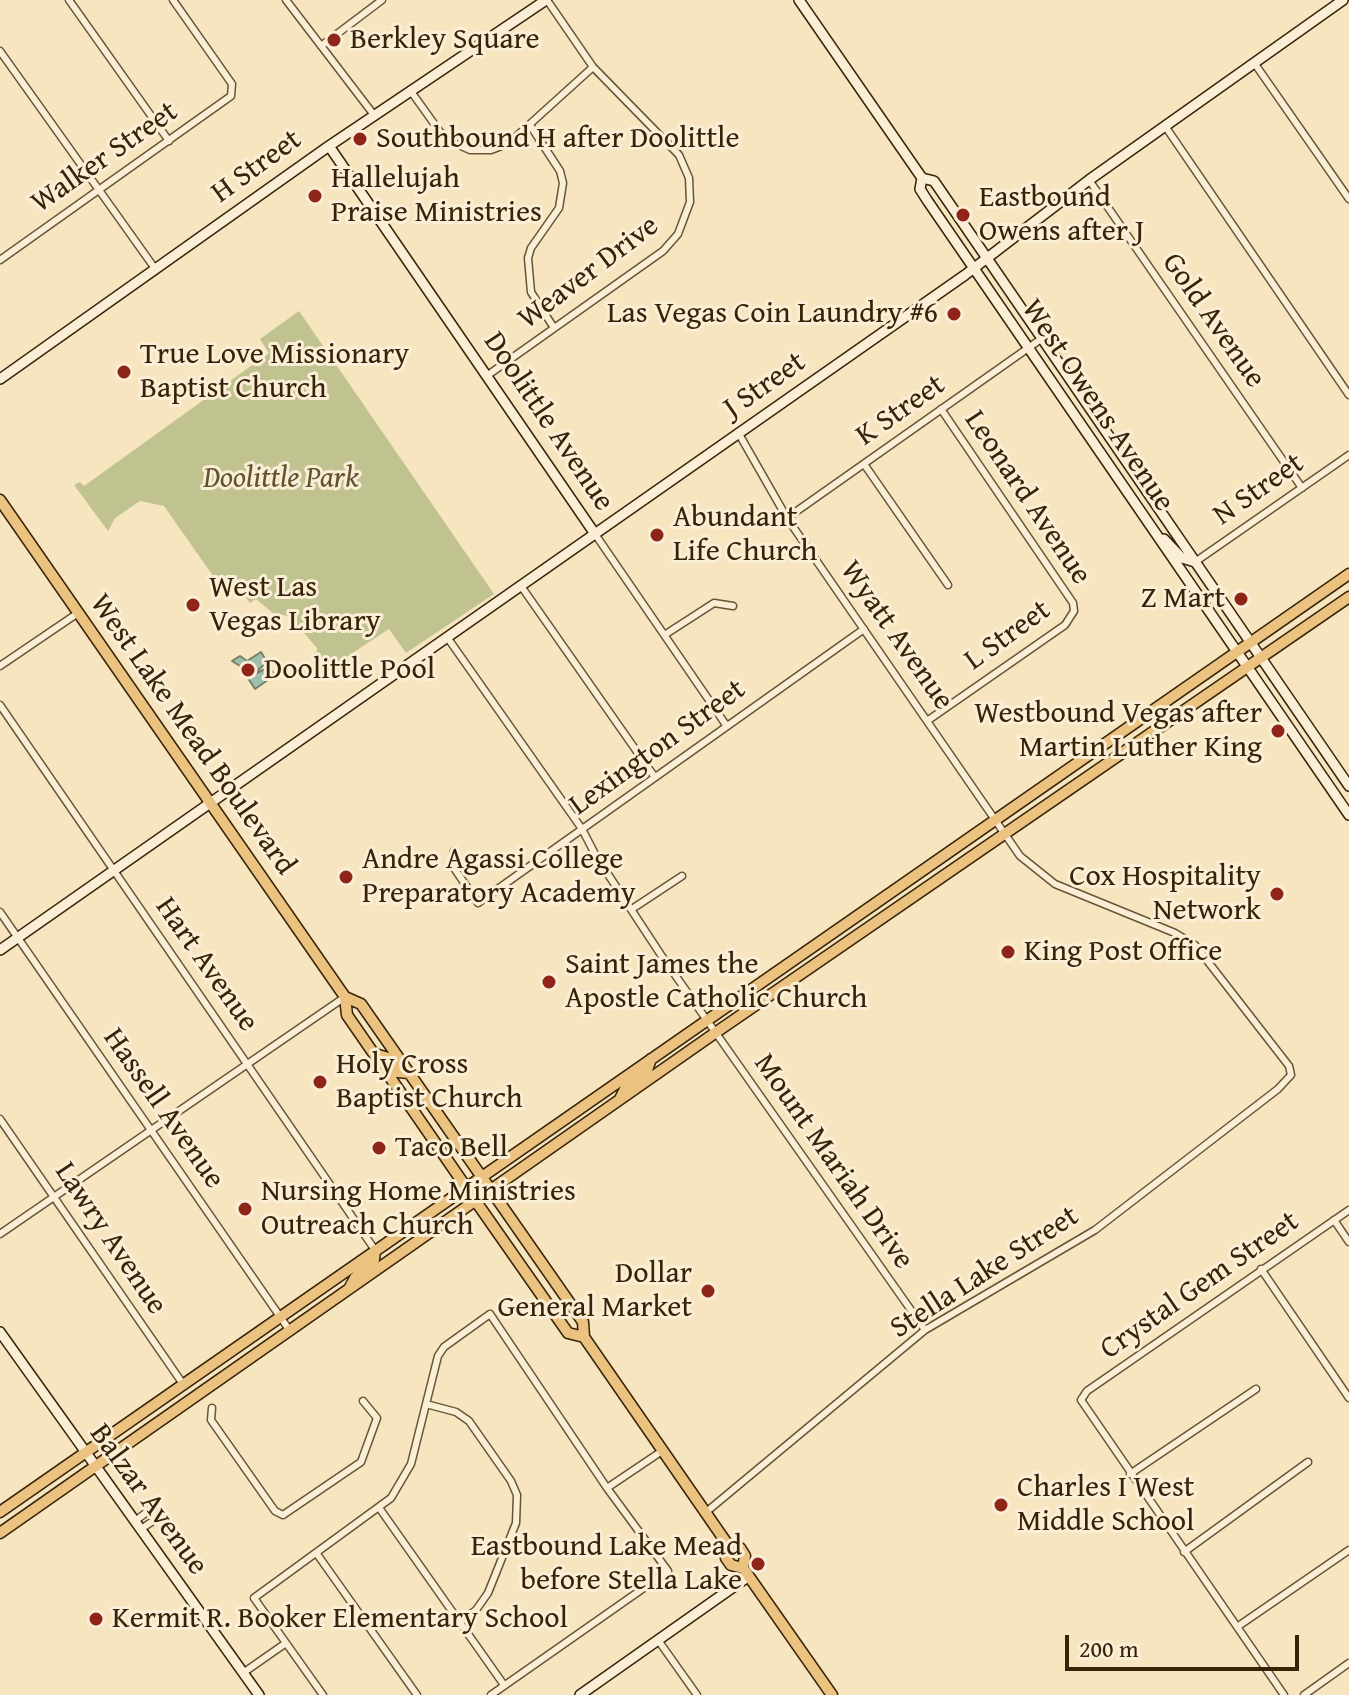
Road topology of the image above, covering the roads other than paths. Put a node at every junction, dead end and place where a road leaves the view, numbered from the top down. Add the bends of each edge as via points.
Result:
1 (69, 0) edge
2 (173, 0) edge
3 (286, 0) edge
4 (382, 0) edge
5 (546, 0) edge
6 (799, 0) edge
7 (1343, 0) edge
8 (321, 46) junction
9 (0, 51) edge
10 (1255, 64) junction
11 (593, 67) junction
12 (410, 90) junction
13 (374, 115) junction
14 (530, 125) junction
15 (1165, 126) junction
16 (169, 141) junction
17 (329, 146) junction
18 (922, 178) junction
19 (1089, 180) junction
20 (99, 190) junction
21 (1349, 199) edge
22 (986, 259) junction
23 (0, 260) edge
24 (974, 268) junction
25 (156, 270) junction
26 (554, 328) junction
27 (1041, 339) junction
28 (1028, 348) junction
29 (488, 375) junction
30 (0, 379) edge
31 (1349, 395) edge
32 (941, 409) junction
33 (739, 434) junction
34 (1114, 445) junction
35 (1101, 454) junction
36 (1349, 455) edge
37 (864, 464) junction
38 (1302, 488) junction
39 (0, 500) edge
40 (787, 518) junction
41 (1152, 529) junction
42 (595, 534) junction
43 (1195, 562) junction
44 (1349, 574) edge
45 (948, 585) dead end
46 (521, 586) junction
47 (1349, 597) edge
48 (733, 606) dead end
49 (1074, 611) joint
50 (78, 613) junction
51 (864, 629) junction
52 (666, 634) junction
53 (447, 637) junction
54 (1255, 651) junction
55 (1241, 660) junction
56 (0, 666) edge
57 (0, 705) edge
58 (927, 721) junction
59 (726, 725) junction
60 (654, 776) junction
61 (1349, 786) edge
62 (211, 805) junction
63 (1349, 815) edge
64 (995, 820) junction
65 (582, 829) junction
66 (1005, 834) junction
67 (454, 851) dead end
68 (115, 871) junction
69 (682, 876) dead end
70 (632, 909) junction
71 (0, 912) edge
72 (18, 938) junction
73 (0, 950) edge
74 (345, 997) junction
75 (706, 1020) junction
76 (715, 1033) junction
77 (375, 1054) junction
78 (652, 1058) junction
79 (248, 1064) junction
80 (409, 1073) junction
81 (1291, 1075) joint
82 (621, 1101) junction
83 (0, 1119) edge
84 (151, 1131) junction
85 (481, 1176) junction
86 (466, 1187) junction
87 (492, 1193) junction
88 (54, 1197) junction
89 (477, 1203) junction
90 (1349, 1210) edge
91 (1334, 1220) junction
92 (0, 1234) edge
93 (1349, 1242) edge
94 (375, 1250) junction
95 (1261, 1269) junction
96 (349, 1291) junction
97 (280, 1317) junction
98 (925, 1330) junction
99 (290, 1331) junction
100 (0, 1332) edge
101 (584, 1337) junction
102 (183, 1384) junction
103 (1256, 1389) dead end
104 (1349, 1398) edge
105 (363, 1401) dead end
106 (426, 1404) junction
107 (212, 1408) dead end
108 (662, 1451) junction
109 (85, 1452) junction
110 (1308, 1462) dead end
111 (96, 1466) junction
112 (1130, 1474) junction
113 (607, 1488) junction
114 (155, 1506) dead end
115 (380, 1509) junction
116 (0, 1512) edge
117 (705, 1513) junction
118 (162, 1515) dead end
119 (138, 1525) junction
120 (0, 1533) edge
121 (1349, 1550) edge
122 (1184, 1552) junction
123 (317, 1554) junction
124 (746, 1572) junction
125 (460, 1622) junction
126 (1237, 1627) junction
127 (658, 1640) junction
128 (286, 1643) junction
129 (1349, 1663) edge
130 (243, 1673) junction
131 (504, 1685) junction
132 (584, 1694) edge
133 (259, 1695) edge
134 (323, 1695) edge
135 (417, 1695) edge
136 (491, 1695) edge
137 (697, 1695) edge
138 (832, 1695) edge
139 (1284, 1695) edge
140 (1304, 1695) edge

1 - 16 street
2 - 16 street, Walker Street via 233,90
3 - 8 street
4 - 8 street
5 - 11 street, Weaver Drive
5 - 12 street, H Street
6 - 18 street, West Owens Avenue
7 - 10 street, J Street
8 - 13 street
9 - 20 street
10 - 15 street, J Street
10 - 21 street
11 - 14 street
11 - 26 street, Weaver Drive via 679,155 689,178 690,202 678,234 663,251
12 - 13 street, H Street
12 - 14 street via 440,132 470,150 509,143
13 - 17 street, H Street
14 - 26 street via 563,183 559,208 528,258 531,292
15 - 19 street, J Street
15 - 31 street
16 - 20 street, Walker Street
17 - 25 street, H Street
17 - 29 street, Doolittle Avenue
18 - 22 street, West Owens Avenue via 934,181
18 - 24 street, West Owens Avenue via 920,189
19 - 22 street, J Street
19 - 38 street, Gold Avenue
20 - 23 street, Walker Street
20 - 25 street
22 - 24 street, J Street
22 - 27 street, West Owens Avenue
24 - 28 street, West Owens Avenue
24 - 33 street, J Street
25 - 30 street, H Street
26 - 29 street, Weaver Drive
27 - 28 street, K Street
27 - 34 street, West Owens Avenue
28 - 32 street, K Street
28 - 35 street, West Owens Avenue
29 - 42 street, Doolittle Avenue
32 - 37 street, K Street
32 - 49 street, Leonard Avenue
33 - 40 street, Wyatt Avenue
33 - 42 street, J Street
34 - 35 street
34 - 43 street, West Owens Avenue
35 - 41 street, West Owens Avenue
36 - 38 street, N Street
37 - 40 street, K Street
37 - 45 street
38 - 43 street, N Street
39 - 50 main road, West Lake Mead Boulevard
40 - 51 street, Wyatt Avenue
41 - 43 street via 1182,558
41 - 55 street, West Owens Avenue
42 - 46 street, J Street
42 - 52 street, Doolittle Avenue
43 - 54 street, West Owens Avenue
44 - 54 main road
46 - 53 street, J Street
46 - 60 street
47 - 54 main road
48 - 52 street via 714,603
49 - 58 street, L Street via 1065,625
50 - 56 street
50 - 62 main road, West Lake Mead Boulevard
51 - 58 street, Wyatt Avenue
51 - 59 street, Lexington Street
52 - 59 street, Doolittle Avenue
53 - 62 street, J Street
53 - 65 street, Mount Mariah Drive
54 - 55 main road
54 - 55 main road
54 - 61 street, West Owens Avenue
55 - 63 street, West Owens Avenue
55 - 64 main road
55 - 66 main road
57 - 68 street, Hart Avenue
58 - 64 street, Wyatt Avenue
59 - 60 street, Lexington Street
60 - 65 street, Lexington Street
62 - 68 street, J Street
62 - 74 main road, West Lake Mead Boulevard
64 - 66 street, Wyatt Avenue
64 - 75 main road
65 - 67 street, Lexington Street via 478,903 452,865
65 - 70 street, Mount Mariah Drive
66 - 76 main road
66 - 81 street, Wyatt Avenue via 1036,872 1055,884 1195,945
68 - 72 street, J Street
68 - 79 street, Hart Avenue
69 - 70 street
70 - 75 street, Mount Mariah Drive
71 - 72 street, Hassell Avenue
72 - 73 street, J Street
72 - 84 street, Hassell Avenue
74 - 77 main road, West Lake Mead Boulevard via 347,1015
74 - 79 street
74 - 80 main road, West Lake Mead Boulevard via 361,1004
75 - 76 street, Mount Mariah Drive
75 - 78 main road
76 - 82 main road
76 - 98 street, Mount Mariah Drive
77 - 80 main road via 388,1058 397,1072
77 - 86 main road, West Lake Mead Boulevard
78 - 82 main road via 647,1070 623,1091
78 - 85 main road
79 - 84 street
79 - 94 street, Hart Avenue
80 - 85 main road, West Lake Mead Boulevard
81 - 98 street, Stella Lake Street via 1095,1230
82 - 87 main road
83 - 88 street, Lawry Avenue
84 - 88 street
84 - 97 street, Hassell Avenue
85 - 86 main road
85 - 87 main road, West Lake Mead Boulevard
86 - 89 main road, West Lake Mead Boulevard
86 - 94 main road
87 - 89 main road
87 - 101 main road, West Lake Mead Boulevard via 583,1322
88 - 92 street
88 - 102 street, Lawry Avenue
89 - 96 main road
89 - 101 main road, West Lake Mead Boulevard via 568,1333
90 - 91 street, Crystal Gem Street
91 - 93 street
91 - 95 street, Crystal Gem Street
94 - 96 main road via 374,1260
94 - 97 main road
95 - 104 street
95 - 112 street, Crystal Gem Street via 1087,1391 1082,1402
96 - 99 main road
97 - 99 street, Hassell Avenue
97 - 102 main road
98 - 117 street, Stella Lake Street
99 - 111 main road
100 - 109 street, Balzar Avenue
101 - 108 main road, West Lake Mead Boulevard
102 - 109 main road
103 - 112 street
105 - 107 street via 377,1418 361,1462 283,1515 211,1420
106 - 113 street via 444,1347 490,1314
106 - 115 street via 405,1479
106 - 125 street via 469,1421 517,1495 516,1523 488,1593
108 - 113 street
108 - 117 main road, West Lake Mead Boulevard
109 - 111 street, Balzar Avenue
109 - 116 main road
110 - 122 street
111 - 119 street, Balzar Avenue
111 - 120 main road
112 - 122 street
113 - 131 street via 668,1571
114 - 119 street
115 - 123 street
115 - 125 street
117 - 124 main road, West Lake Mead Boulevard via 728,1545 726,1558
118 - 119 street
119 - 130 street, Balzar Avenue
121 - 126 street
122 - 126 street
123 - 128 street via 254,1598
123 - 135 street
124 - 127 street
124 - 138 main road, West Lake Mead Boulevard
125 - 131 street
126 - 139 street
127 - 132 street
127 - 137 street
128 - 130 street
128 - 134 street
129 - 140 street
130 - 133 street, Balzar Avenue
131 - 136 street

